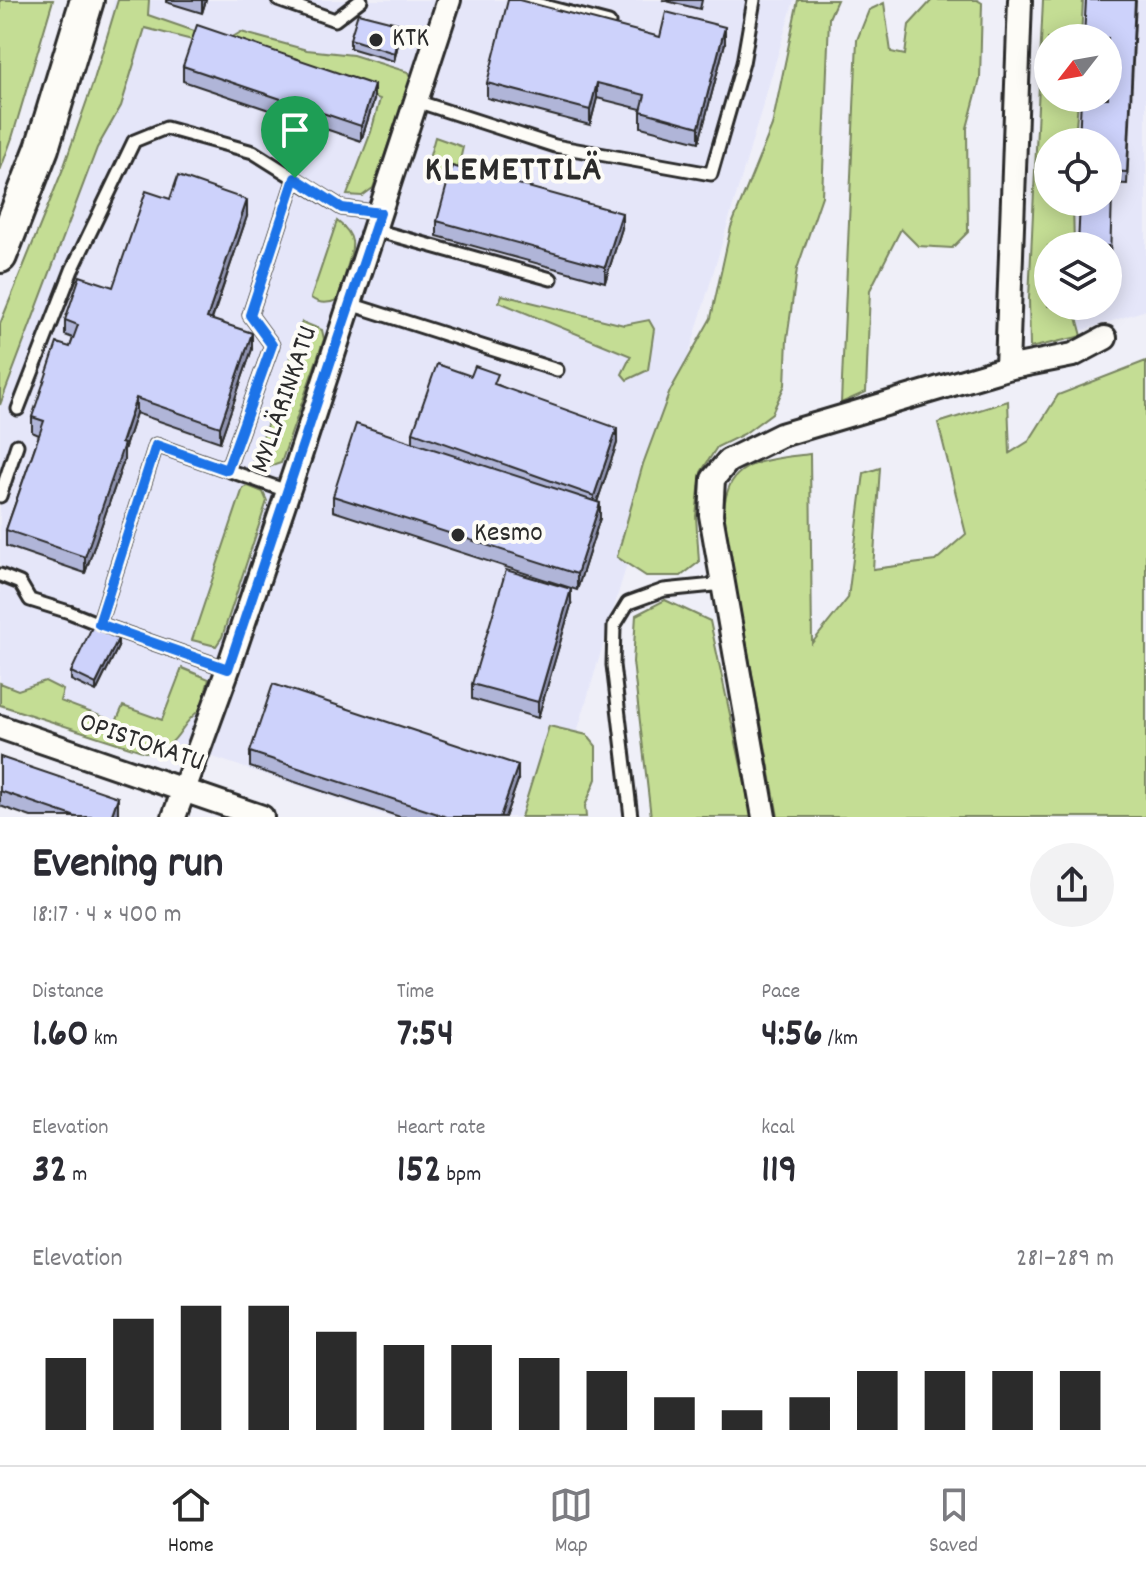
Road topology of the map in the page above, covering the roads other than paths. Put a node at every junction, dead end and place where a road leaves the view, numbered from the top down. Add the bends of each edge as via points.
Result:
1 (87, 0) edge
2 (278, 0) edge
3 (361, 0) edge
4 (449, 0) edge
5 (521, 0) edge
6 (754, 0) edge
7 (1020, 0) edge
8 (620, 26) edge
9 (416, 101) junction
10 (295, 178) junction
11 (378, 221) junction
12 (0, 256) edge
13 (551, 279) dead end
14 (350, 304) junction
15 (1105, 338) dead end
16 (1007, 368) junction
17 (557, 370) dead end
18 (18, 409) dead end
19 (17, 445) dead end
20 (227, 470) junction
21 (287, 491) junction
22 (0, 496) edge
23 (0, 575) edge
24 (724, 584) junction
25 (99, 624) junction
26 (228, 669) junction
27 (0, 727) edge
28 (183, 790) junction
29 (174, 817) edge
30 (262, 817) edge
31 (631, 817) edge
32 (764, 817) edge

1 - 12 main road via 42,148
2 - 3 lane via 335,20
4 - 9 street, MYLLÄRINKATU
5 - 8 lane
6 - 9 lane via 743,63 711,174 555,146
7 - 16 street
9 - 11 street, MYLLÄRINKATU
10 - 11 lane via 342,208
10 - 18 lane via 253,152 166,128 134,141 72,270
10 - 20 lane via 250,315 272,345
11 - 13 lane
11 - 14 street, MYLLÄRINKATU
14 - 17 lane
14 - 21 street, MYLLÄRINKATU
15 - 16 street via 1073,355
16 - 24 street via 781,435 728,461 713,479 711,515
19 - 22 lane
20 - 21 lane
20 - 25 lane via 156,445
21 - 26 street, MYLLÄRINKATU
23 - 25 lane via 20,583 30,600
24 - 31 lane via 664,590 628,603 614,626 613,665
24 - 32 street
25 - 26 lane
26 - 28 street, MYLLÄRINKATU
27 - 28 street, OPISTOKATU
28 - 29 street, MYLLÄRINKATU
28 - 30 street, OPISTOKATU

